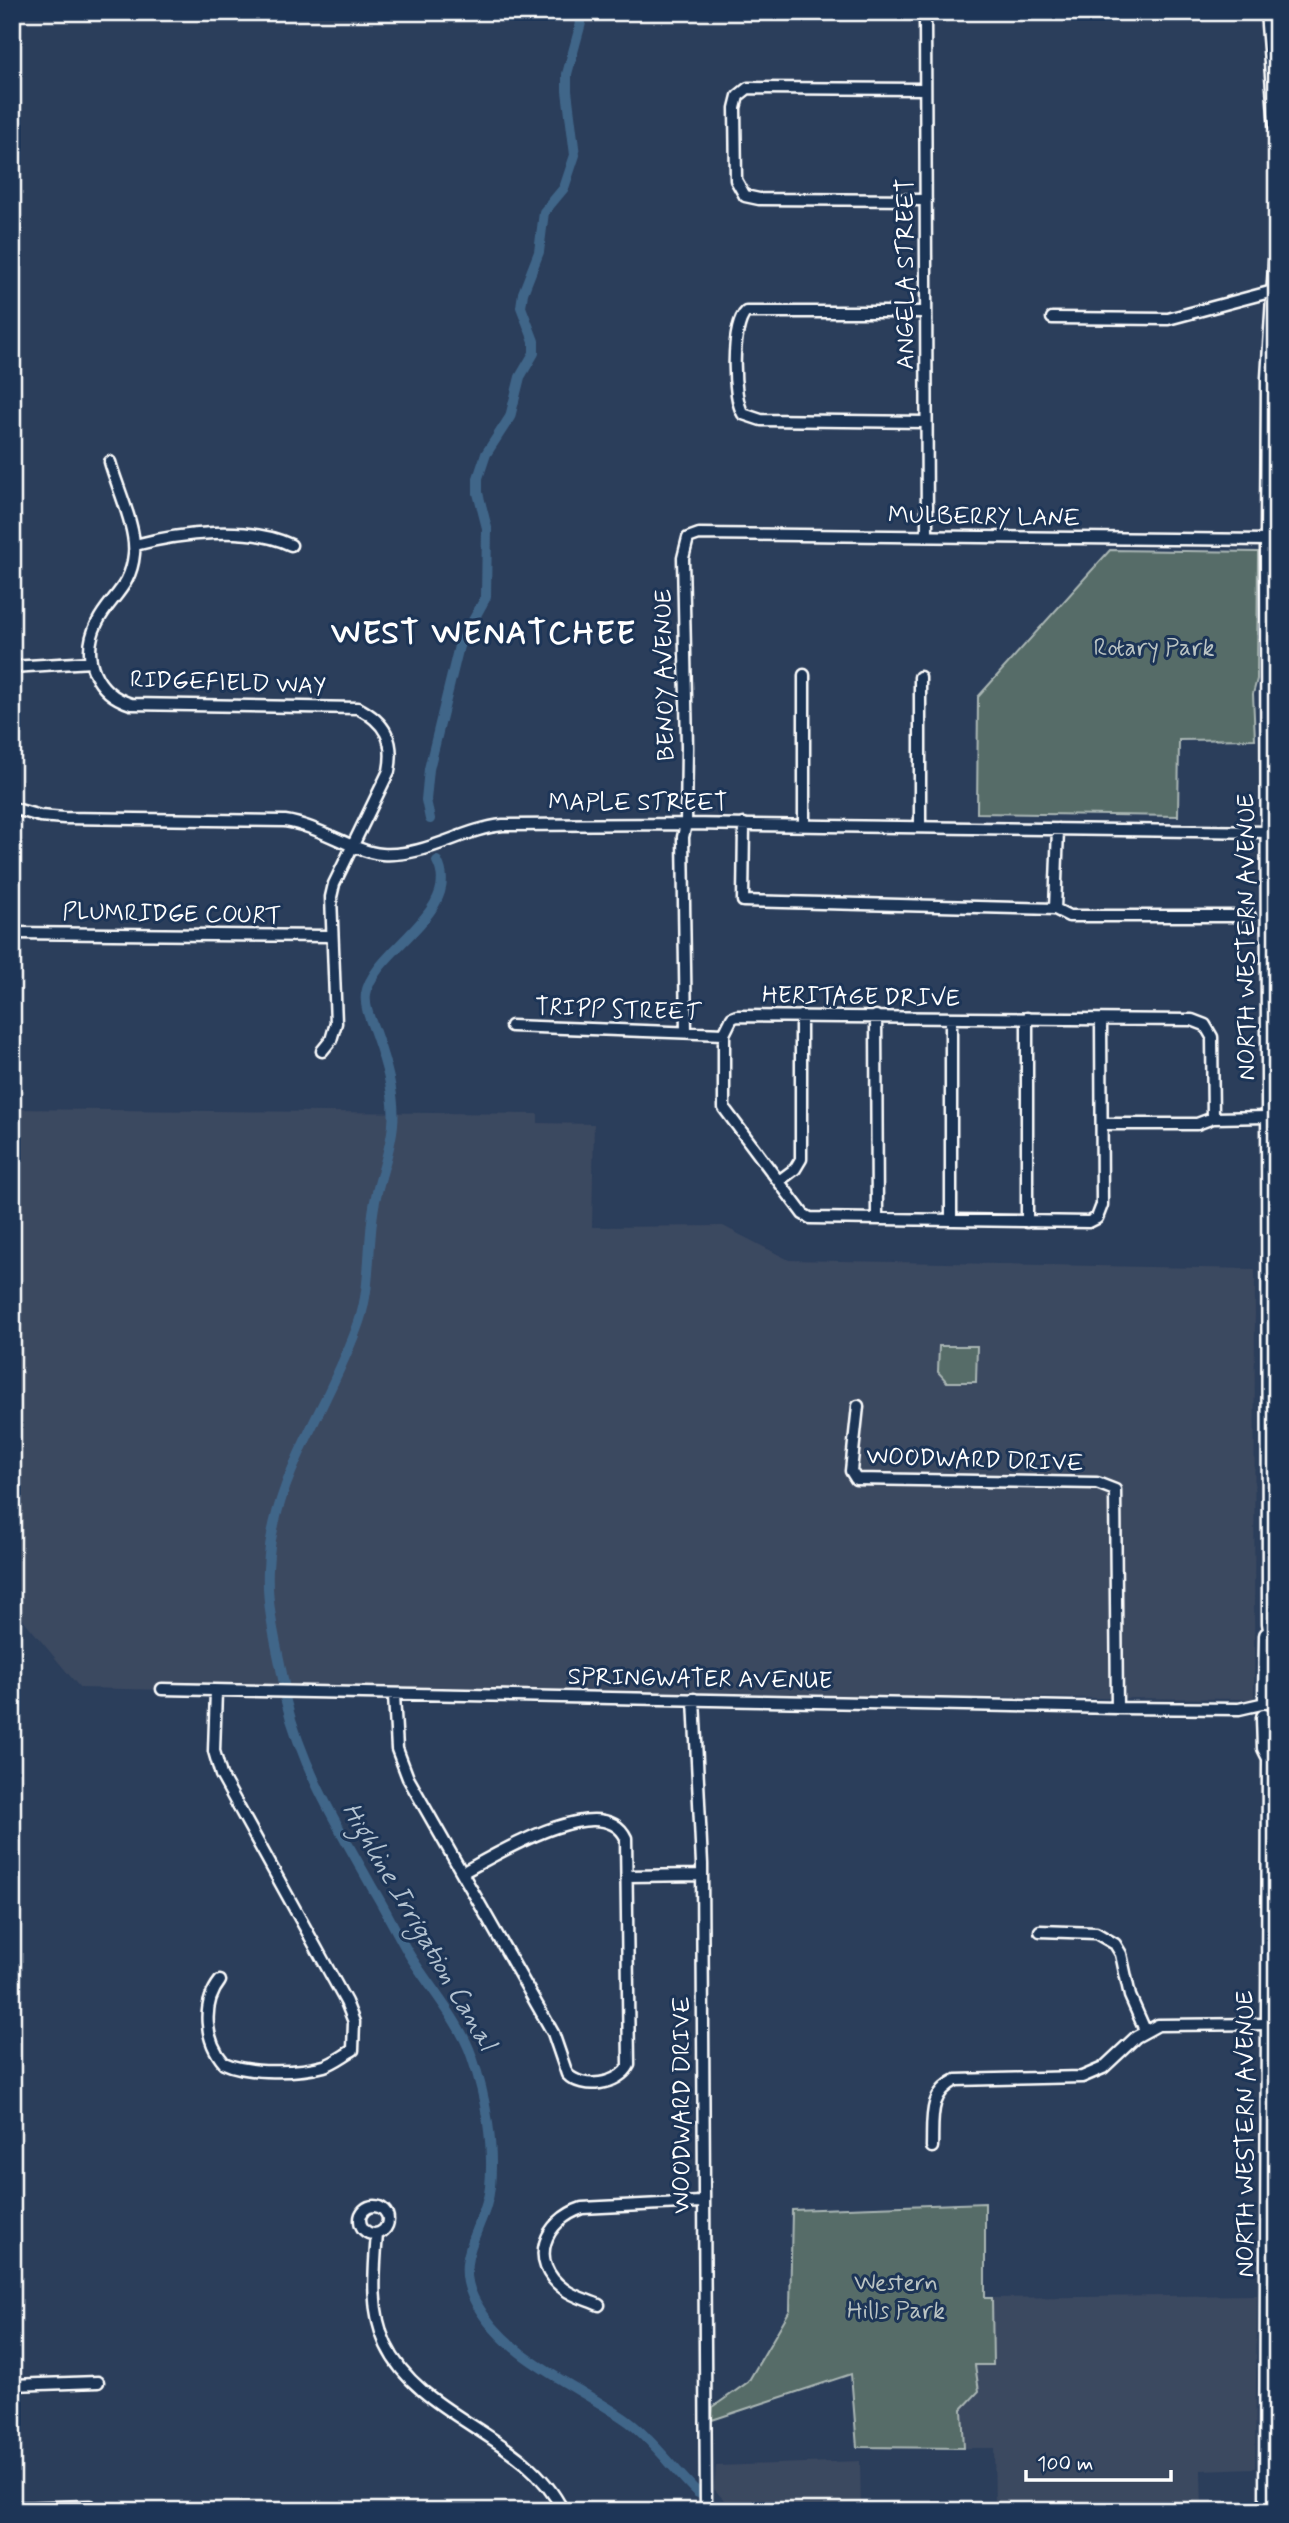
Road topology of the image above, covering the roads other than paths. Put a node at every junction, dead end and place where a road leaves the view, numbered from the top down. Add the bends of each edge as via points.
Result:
1 (925, 12) edge
2 (1095, 12) edge
3 (1117, 12) edge
4 (1268, 12) edge
5 (924, 89) junction
6 (1277, 126) edge
7 (926, 200) junction
8 (1277, 250) edge
9 (1276, 290) edge
10 (926, 312) junction
11 (1052, 318) dead end
12 (926, 422) junction
13 (110, 462) dead end
14 (699, 534) joint
15 (928, 535) junction
16 (1268, 540) junction
17 (135, 545) junction
18 (291, 545) dead end
19 (91, 662) junction
20 (12, 667) edge
21 (804, 675) dead end
22 (920, 677) dead end
23 (12, 808) edge
24 (686, 824) junction
25 (744, 824) junction
26 (804, 825) junction
27 (920, 827) junction
28 (1058, 829) junction
29 (1273, 832) edge
30 (353, 844) junction
31 (1055, 909) junction
32 (1250, 916) dead end
33 (12, 933) edge
34 (330, 936) junction
35 (801, 1016) junction
36 (876, 1016) junction
37 (951, 1018) junction
38 (1027, 1018) junction
39 (1101, 1020) junction
40 (511, 1026) dead end
41 (686, 1032) junction
42 (724, 1034) junction
43 (322, 1051) dead end
44 (1268, 1117) junction
45 (1213, 1118) junction
46 (1101, 1124) junction
47 (779, 1181) junction
48 (877, 1219) junction
49 (951, 1220) junction
50 (1027, 1222) junction
51 (1273, 1264) edge
52 (858, 1406) dead end
53 (1270, 1623) junction
54 (1277, 1667) edge
55 (162, 1689) dead end
56 (216, 1691) junction
57 (394, 1695) junction
58 (694, 1699) junction
59 (1271, 1706) edge
60 (1116, 1708) junction
61 (462, 1873) junction
62 (702, 1875) junction
63 (627, 1876) junction
64 (1040, 1931) dead end
65 (220, 1981) dead end
66 (1268, 2024) junction
67 (1145, 2030) junction
68 (932, 2147) dead end
69 (701, 2202) junction
70 (377, 2234) dead end
71 (600, 2305) dead end
72 (1272, 2332) edge
73 (98, 2382) dead end
74 (12, 2385) edge
75 (1272, 2399) edge
76 (90, 2506) dead end
77 (12, 2508) edge
78 (563, 2511) edge
79 (706, 2511) edge
80 (1267, 2511) edge

1 - 5 street, ANGELA STREET
2 - 3 street
4 - 6 main road
5 - 7 street, ANGELA STREET
5 - 7 street via 748,88 736,102 735,132 737,187 752,198
7 - 10 street, ANGELA STREET
8 - 9 main road, NORTH WESTERN AVENUE
9 - 11 street via 1168,318
9 - 16 main road, NORTH WESTERN AVENUE via 1269,378
10 - 12 street, ANGELA STREET
10 - 12 street via 746,312 737,327 736,383 737,404 743,414 754,419
12 - 15 street, ANGELA STREET
13 - 17 street
14 - 15 street, MULBERRY LANE
14 - 24 street, BENOY AVENUE via 688,538 683,558
15 - 16 street, MULBERRY LANE
16 - 29 main road, NORTH WESTERN AVENUE
17 - 18 street via 198,533 274,537
17 - 19 street via 127,584 97,623
19 - 20 street
19 - 30 street, RIDGEFIELD WAY via 103,690 131,704 340,706 358,708 377,718 387,731 392,754 389,771
21 - 26 street
22 - 27 street
23 - 30 street, MAPLE STREET via 64,818 285,821 316,827
24 - 25 street, MAPLE STREET
24 - 30 street, MAPLE STREET via 481,827 444,844 382,854
24 - 41 street via 682,836
25 - 26 street, MAPLE STREET
25 - 31 street via 743,901
26 - 27 street, MAPLE STREET
27 - 28 street, MAPLE STREET
28 - 29 street, MAPLE STREET
28 - 31 street
29 - 44 main road, NORTH WESTERN AVENUE
30 - 34 street, RIDGEFIELD WAY via 334,884
31 - 32 street via 1069,916
33 - 34 street, PLUMRIDGE COURT
34 - 43 street, RIDGEFIELD WAY via 336,1023
35 - 36 street, HERITAGE DRIVE
35 - 42 street, HERITAGE DRIVE via 737,1016
35 - 47 street via 801,1159
36 - 37 street, HERITAGE DRIVE
36 - 48 street
37 - 38 street, HERITAGE DRIVE
37 - 49 street
38 - 39 street, HERITAGE DRIVE
38 - 50 street
39 - 45 street, HERITAGE DRIVE via 1192,1020 1205,1025 1212,1037
39 - 46 street
40 - 41 street, TRIPP STREET
41 - 42 street, TRIPP STREET
42 - 47 street via 724,1108
44 - 45 street
44 - 51 main road, NORTH WESTERN AVENUE
45 - 46 street via 1197,1124
46 - 50 street via 1102,1205 1097,1218 1084,1223
47 - 48 street via 810,1218
48 - 49 street
49 - 50 street
51 - 53 main road, NORTH WESTERN AVENUE
52 - 60 street, WOODWARD DRIVE via 851,1471 856,1479 1097,1483 1115,1490
53 - 54 main road, NORTH WESTERN AVENUE
53 - 59 main road, NORTH WESTERN AVENUE via 1266,1639
55 - 56 street, SPRINGWATER AVENUE
56 - 57 street, SPRINGWATER AVENUE
56 - 65 street via 215,1751 221,1775 346,2002 354,2022 354,2050 313,2068 250,2071 224,2063 209,2039 210,2000
57 - 58 street, SPRINGWATER AVENUE
57 - 61 street via 403,1766
58 - 60 street, SPRINGWATER AVENUE
58 - 62 street, WOODWARD DRIVE
59 - 60 street, SPRINGWATER AVENUE
59 - 66 main road, NORTH WESTERN AVENUE via 1275,1749 1270,1758
61 - 63 street via 551,1828 611,1821 622,1828 626,1838
61 - 63 street via 553,2033 567,2074 584,2082 610,2082 629,2065
62 - 63 street
62 - 69 street, WOODWARD DRIVE
64 - 67 street via 1096,1933 1115,1944
66 - 67 street via 1171,2025
66 - 72 main road, NORTH WESTERN AVENUE
67 - 68 street via 1103,2068 1082,2077 970,2078 947,2085 933,2109
69 - 71 street via 582,2208 565,2213 552,2225 544,2252 553,2278 563,2288
69 - 79 street, WOODWARD DRIVE
70 - 78 street via 376,2310 394,2359 421,2388 530,2465 552,2489
72 - 75 main road, NORTH WESTERN AVENUE
73 - 74 street
75 - 80 main road, NORTH WESTERN AVENUE
76 - 77 street

